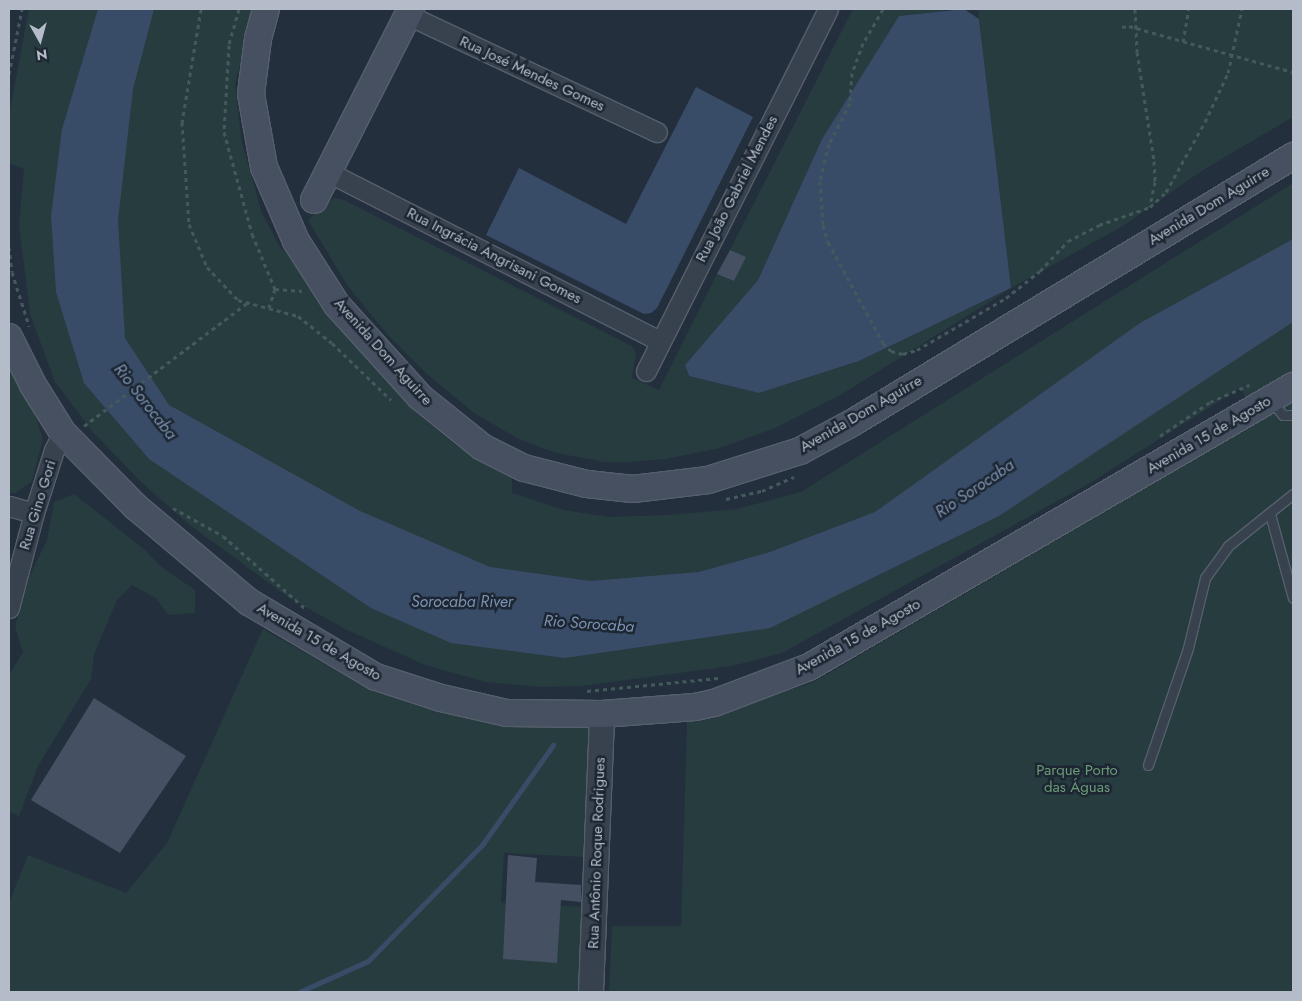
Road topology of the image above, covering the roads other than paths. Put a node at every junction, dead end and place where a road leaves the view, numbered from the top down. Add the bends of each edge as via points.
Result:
1 (266, 9) edge
2 (828, 9) edge
3 (404, 11) edge
4 (657, 132) dead end
5 (1293, 156) edge
6 (328, 172) junction
7 (314, 200) dead end
8 (20, 336) edge
9 (660, 341) junction
10 (646, 371) dead end
11 (1293, 386) edge
12 (1261, 392) junction
13 (1293, 415) edge
14 (77, 430) junction
15 (1293, 494) edge
16 (9, 506) edge
17 (34, 513) junction
18 (1270, 514) junction
19 (1293, 598) edge
20 (9, 608) edge
21 (602, 714) junction
22 (1148, 766) dead end
23 (591, 992) edge

1 - 5 main road, Avenida Dom Aguirre via 258,39 251,94 264,167 296,241 337,305 420,397 482,448 524,468 587,484 633,489 708,480 800,450 852,423
2 - 9 street, Rua João Gabriel Mendes
3 - 4 street, Rua José Mendes Gomes
3 - 6 main road
6 - 7 main road
6 - 9 street, Rua Ingrácia Angrisani Gomes
8 - 14 main road, Avenida 15 de Agosto via 32,385
9 - 10 street, Rua João Gabriel Mendes
11 - 12 main road, Avenida 15 de Agosto
12 - 13 lane via 1283,415
12 - 21 main road, Avenida 15 de Agosto via 809,668 714,703
14 - 17 street, Rua Gino Gori via 54,450
14 - 21 main road, Avenida 15 de Agosto via 136,507 249,602 376,676 441,698 507,713
15 - 18 lane
16 - 17 street
17 - 20 street, Rua Gino Gori
18 - 19 lane
18 - 22 lane via 1228,546 1205,578 1188,648
21 - 23 street, Rua Antônio Roque Rodrigues

